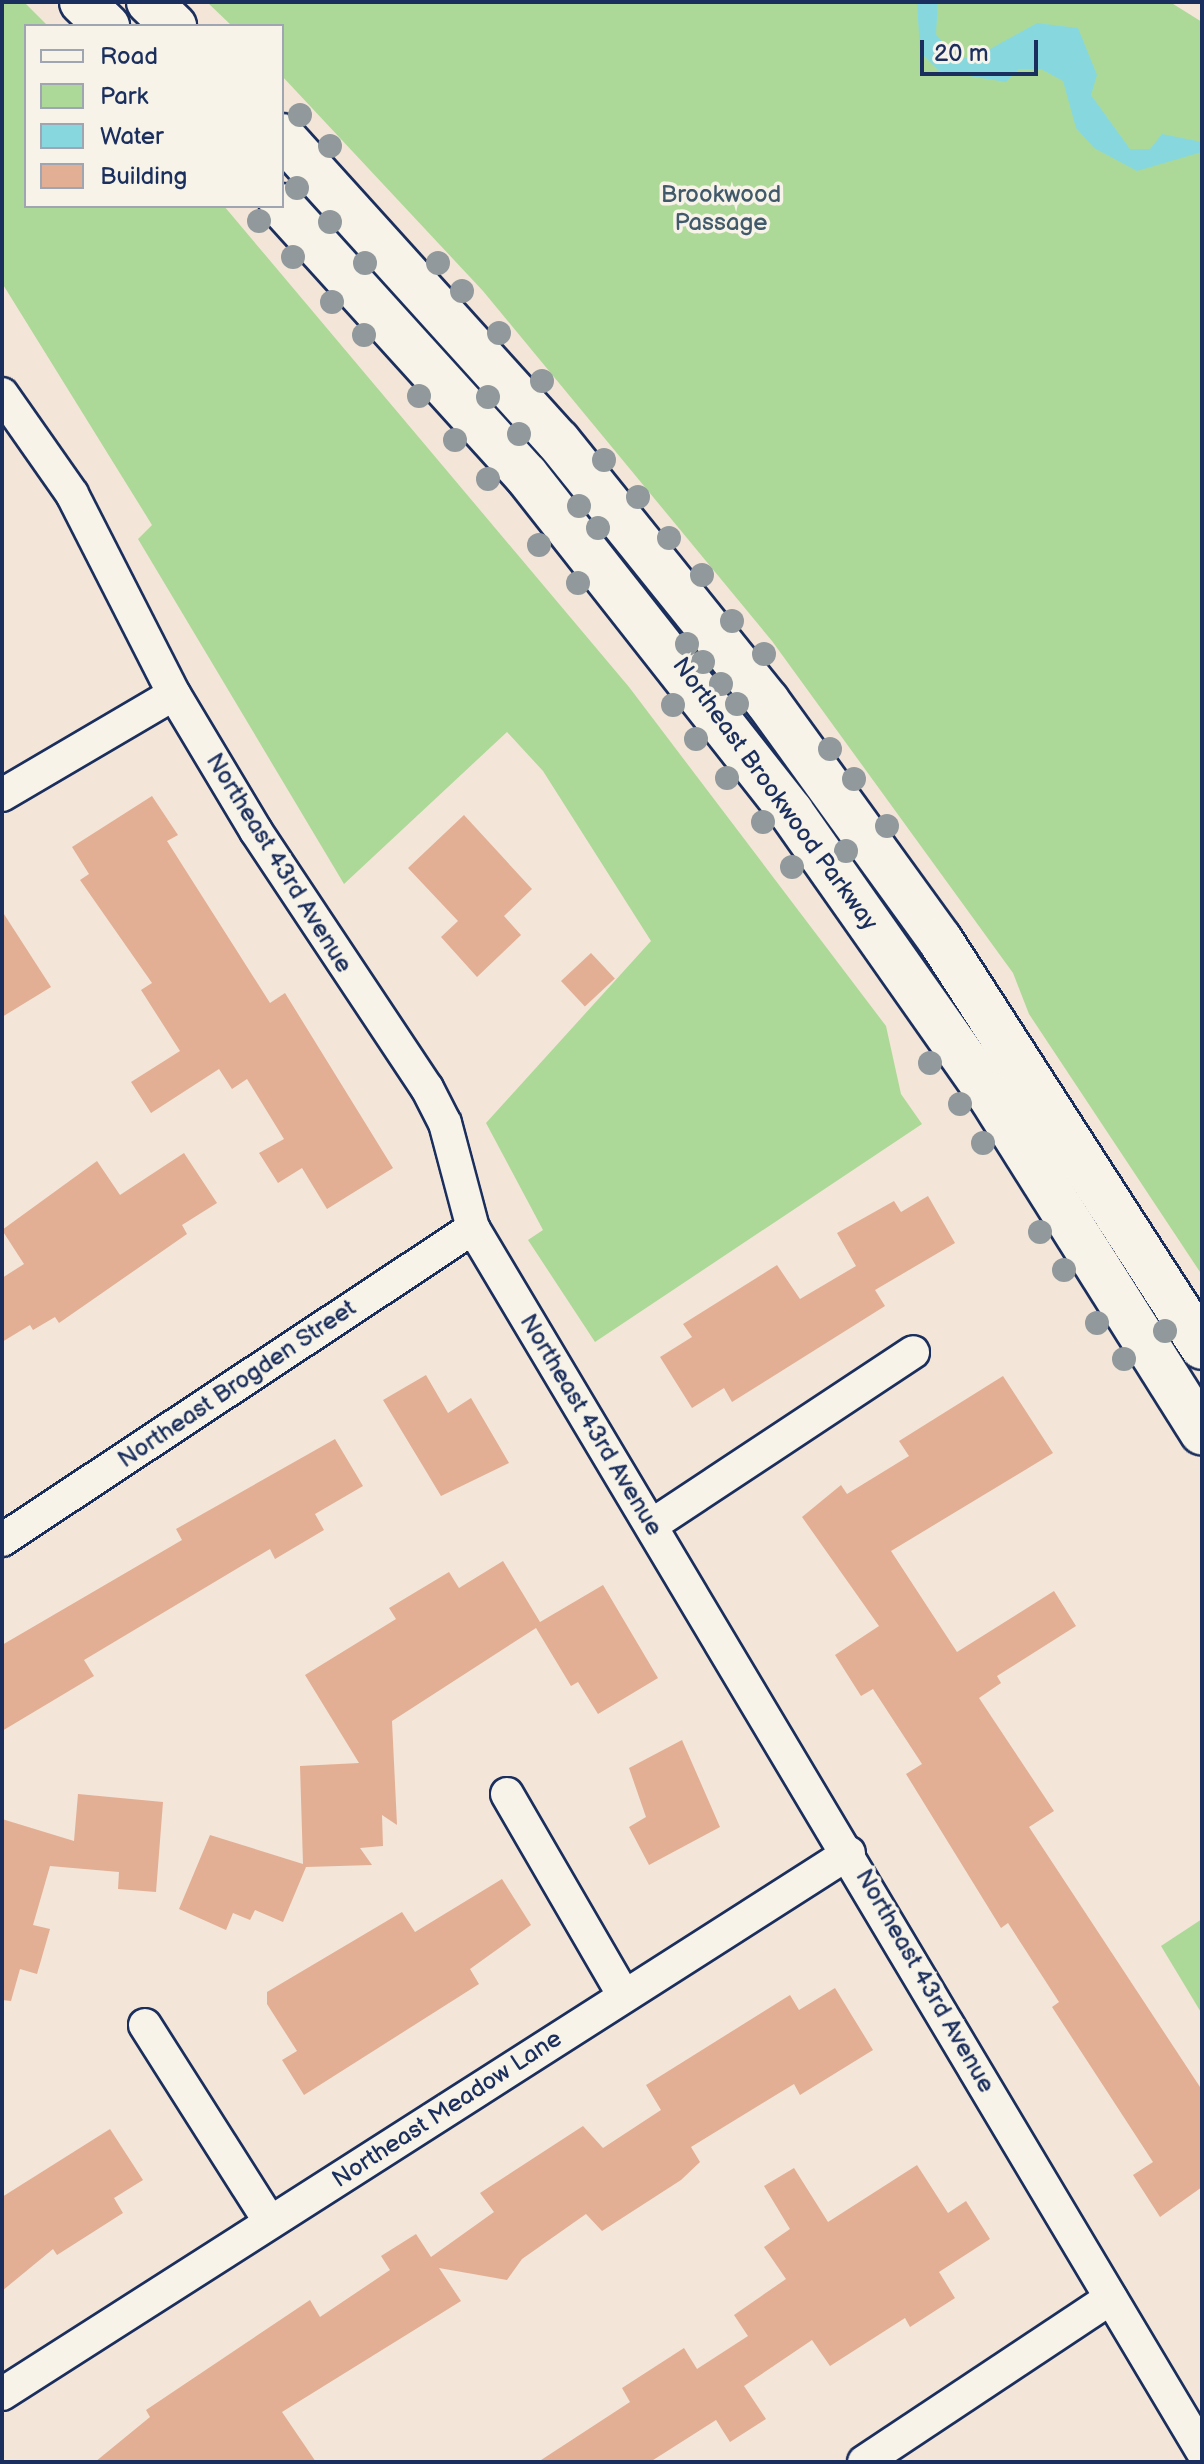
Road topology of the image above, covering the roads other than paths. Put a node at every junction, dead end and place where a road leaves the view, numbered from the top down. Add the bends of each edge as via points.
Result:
1 (82, 2) edge
2 (149, 2) edge
3 (105, 24) edge
4 (172, 24) edge
5 (284, 138) edge
6 (284, 208) edge
7 (2, 394) edge
8 (174, 694) junction
9 (2, 795) edge
10 (473, 1228) junction
11 (1202, 1347) edge
12 (913, 1352) dead end
13 (1202, 1432) edge
14 (652, 1525) junction
15 (2, 1540) edge
16 (507, 1794) dead end
17 (849, 1853) junction
18 (624, 1996) junction
19 (145, 2025) dead end
20 (270, 2222) junction
21 (1111, 2298) junction
22 (2, 2394) edge
23 (1202, 2451) edge
24 (864, 2462) edge

1 - 3 main road
2 - 4 main road
5 - 11 main road, Northeast Brookwood Parkway via 558,441 767,701 940,940
6 - 13 main road, Northeast Brookwood Parkway via 526,475 773,787 989,1094
7 - 8 street, Northeast 43rd Avenue via 72,494
8 - 9 street
8 - 10 street, Northeast 43rd Avenue via 427,1088 445,1123
10 - 14 street, Northeast 43rd Avenue
10 - 15 street, Northeast Brogden Street
12 - 14 street
14 - 17 street, Northeast 43rd Avenue
16 - 18 street
17 - 18 street, Northeast Meadow Lane
17 - 21 street, Northeast 43rd Avenue
18 - 20 street, Northeast Meadow Lane
19 - 20 street
20 - 22 street, Northeast Meadow Lane
21 - 23 street, Northeast 43rd Avenue
21 - 24 street

